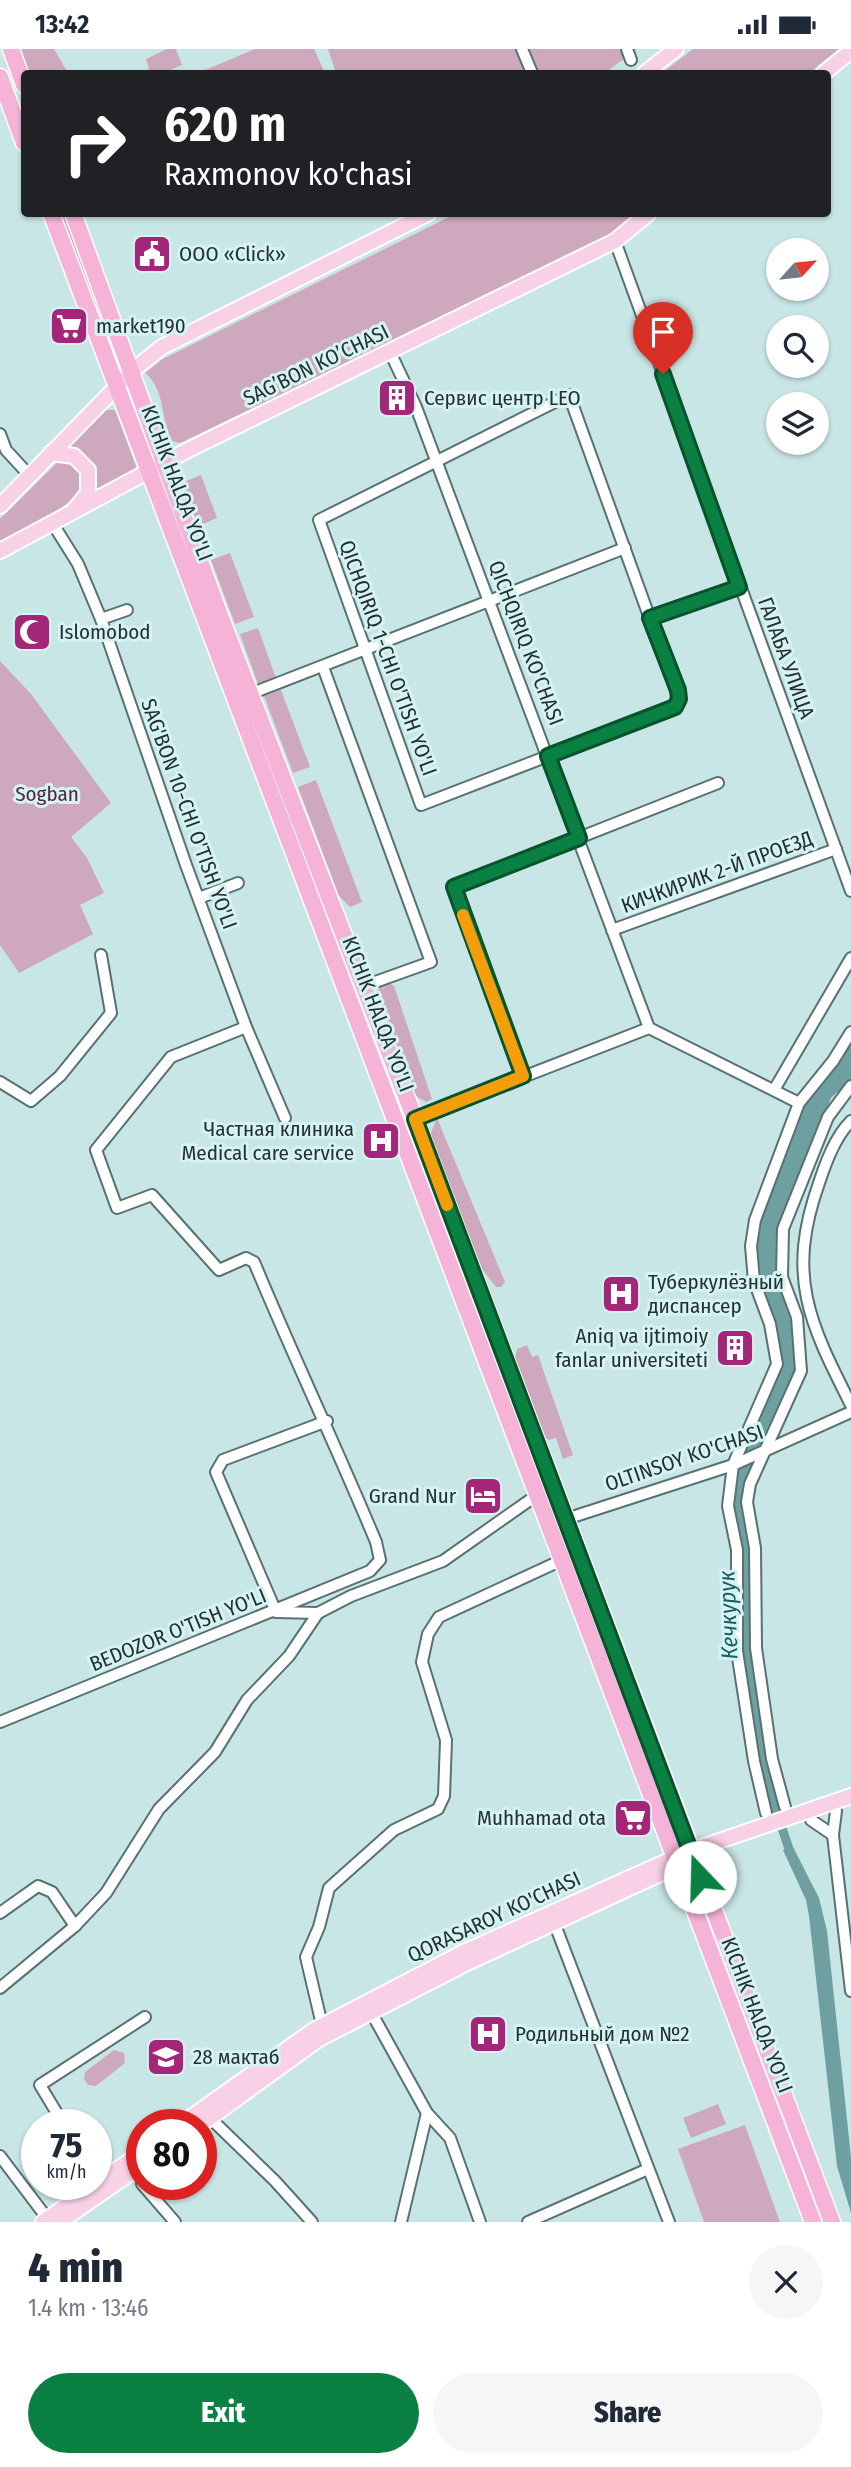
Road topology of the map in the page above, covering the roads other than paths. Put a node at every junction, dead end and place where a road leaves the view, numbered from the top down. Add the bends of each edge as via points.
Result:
1 (11, 49) edge
2 (522, 49) edge
3 (627, 49) edge
4 (676, 49) edge
5 (851, 51) edge
6 (632, 60) dead end
7 (531, 70) edge
8 (649, 70) edge
9 (828, 70) edge
10 (0, 77) edge
11 (21, 77) edge
12 (21, 124) edge
13 (53, 217) edge
14 (74, 217) edge
15 (421, 217) edge
16 (644, 217) edge
17 (615, 241) junction
18 (390, 352) junction
19 (129, 364) junction
20 (117, 385) junction
21 (0, 434) edge
22 (51, 453) junction
23 (435, 459) junction
24 (157, 468) junction
25 (29, 475) junction
26 (0, 506) edge
27 (66, 517) junction
28 (53, 524) junction
29 (625, 548) junction
30 (0, 551) edge
31 (739, 587) junction
32 (489, 602) junction
33 (127, 610) dead end
34 (213, 616) junction
35 (650, 618) junction
36 (101, 619) junction
37 (365, 649) junction
38 (323, 667) junction
39 (250, 694) junction
40 (548, 756) junction
41 (718, 783) dead end
42 (282, 797) junction
43 (579, 838) junction
44 (836, 849) junction
45 (238, 883) dead end
46 (851, 891) edge
47 (199, 898) junction
48 (612, 930) junction
49 (101, 955) dead end
50 (851, 958) edge
51 (364, 986) junction
52 (246, 1027) junction
53 (649, 1028) junction
54 (851, 1033) edge
55 (523, 1076) junction
56 (0, 1082) edge
57 (851, 1086) edge
58 (775, 1090) junction
59 (799, 1103) junction
60 (285, 1118) dead end
61 (415, 1119) junction
62 (851, 1121) edge
63 (463, 1245) junction
64 (446, 1252) junction
65 (851, 1405) edge
66 (851, 1412) edge
67 (327, 1422) junction
68 (766, 1451) junction
69 (733, 1465) junction
70 (537, 1495) junction
71 (566, 1519) junction
72 (562, 1560) junction
73 (276, 1612) junction
74 (318, 1613) junction
75 (602, 1641) junction
76 (0, 1722) edge
77 (851, 1796) edge
78 (851, 1806) edge
79 (836, 1811) junction
80 (787, 1818) junction
81 (811, 1820) junction
82 (771, 1823) junction
83 (833, 1835) junction
84 (684, 1859) junction
85 (0, 1913) edge
86 (552, 1917) junction
87 (75, 1926) junction
88 (0, 1988) edge
89 (851, 1991) edge
90 (371, 2013) junction
91 (145, 2017) dead end
92 (322, 2025) junction
93 (54, 2109) edge
94 (203, 2109) edge
95 (217, 2112) edge
96 (427, 2113) junction
97 (217, 2131) edge
98 (0, 2156) edge
99 (648, 2169) junction
100 (126, 2183) edge
101 (75, 2200) edge
102 (158, 2200) edge
103 (50, 2221) edge
104 (175, 2222) edge
105 (312, 2222) edge
106 (401, 2222) edge
107 (480, 2222) edge
108 (528, 2222) edge
109 (669, 2222) edge
110 (813, 2222) edge
111 (832, 2222) edge

1 - 11 highway
2 - 7 street
3 - 6 street
4 - 8 main road
5 - 9 main road
10 - 12 highway
13 - 20 highway, KICHIK HALQA YO'LI
14 - 19 highway, KICHIK HALQA YO'LI
15 - 19 main road
16 - 17 main road, SAG’BON KO’CHASI
17 - 18 main road, SAG’BON KO’CHASI
17 - 31 street, ГАЛАБА УЛИЦА
18 - 23 street, QICHQIRIQ KO'CHASI
18 - 24 main road, SAG’BON KO’CHASI
19 - 20 main road
19 - 24 highway, KICHIK HALQA YO'LI
20 - 22 main road
20 - 24 highway, KICHIK HALQA YO'LI
21 - 25 street via 6,450
22 - 25 main road
22 - 27 main road via 74,456 90,478 85,499
23 - 29 street via 569,395
23 - 32 street, QICHQIRIQ KO'CHASI
23 - 37 street, QICHQIRIQ 1-CHI O'TISH YO'LI via 319,520
24 - 27 main road, SAG’BON KO’CHASI
24 - 34 highway, KICHIK HALQA YO'LI
25 - 26 main road
27 - 28 main road, SAG’BON KO’CHASI
28 - 30 main road, SAG’BON KO’CHASI
28 - 36 street, SAG'BON 10-CHI O'TISH YO'LI via 78,564
29 - 32 street
29 - 35 street
31 - 35 street
31 - 44 street, ГАЛАБА УЛИЦА
32 - 37 street
32 - 40 street, QICHQIRIQ KO'CHASI
33 - 36 street
34 - 39 highway, KICHIK HALQA YO'LI
34 - 42 highway, KICHIK HALQA YO'LI
35 - 40 street via 678,690 675,707
36 - 47 street, SAG'BON 10-CHI O'TISH YO'LI
37 - 38 street
37 - 40 street, QICHQIRIQ 1-CHI O'TISH YO'LI via 421,805
38 - 39 street
38 - 51 street via 431,962
39 - 42 highway, KICHIK HALQA YO'LI
40 - 43 street, QICHQIRIQ KO'CHASI
41 - 43 street
42 - 51 highway, KICHIK HALQA YO'LI
42 - 64 highway, KICHIK HALQA YO'LI
43 - 48 street, QICHQIRIQ KO'CHASI
43 - 55 street via 454,887
44 - 46 street, ГАЛАБА УЛИЦА
44 - 48 street, КИЧКИРИК 2-Й ПРОЕЗД
45 - 47 street
47 - 52 street, SAG'BON 10-CHI O'TISH YO'LI
48 - 53 street, QICHQIRIQ KO'CHASI
49 - 56 street via 111,1013 60,1076 31,1101
50 - 58 street
51 - 61 highway, KICHIK HALQA YO'LI
52 - 60 street, SAG'BON 10-CHI O'TISH YO'LI
52 - 67 street via 171,1057 96,1150 117,1207 152,1195 219,1270 246,1258 254,1262 296,1365
53 - 55 street
53 - 58 street
54 - 59 street
55 - 61 street
57 - 68 street via 828,1117 783,1229 782,1277 797,1317 801,1371
58 - 59 street
59 - 69 street via 755,1220 751,1246 754,1281 770,1324 776,1364
61 - 63 highway, KICHIK HALQA YO'LI
62 - 65 street via 834,1146 816,1192 803,1264 804,1294 813,1327
63 - 64 highway
63 - 71 highway, KICHIK HALQA YO'LI
64 - 70 highway, KICHIK HALQA YO'LI
66 - 68 street, OLTINSOY KO'CHASI
67 - 73 street, BEDOZOR O'TISH YO'LI via 379,1551 378,1564
67 - 73 street via 223,1460 217,1467
68 - 69 street, OLTINSOY KO'CHASI
68 - 80 street via 747,1502 755,1548 756,1648 772,1759
69 - 71 street, OLTINSOY KO'CHASI
69 - 82 street via 728,1506 737,1550 737,1651 754,1761
70 - 72 highway, KICHIK HALQA YO'LI
70 - 74 street via 443,1561
71 - 75 highway, KICHIK HALQA YO'LI
72 - 75 highway, KICHIK HALQA YO'LI
72 - 92 street via 439,1618 428,1634 422,1662 446,1740 444,1796 438,1809 394,1830 329,1888 306,1957
73 - 74 street
73 - 76 street, BEDOZOR O'TISH YO'LI
74 - 87 street via 289,1656 247,1700 215,1752 159,1809 106,1893
75 - 84 highway, KICHIK HALQA YO'LI
77 - 80 main road, QORASAROY KO'CHASI
78 - 79 main road, QORASAROY KO'CHASI
79 - 81 main road, QORASAROY KO'CHASI
79 - 83 street
80 - 81 main road, QORASAROY KO'CHASI
80 - 82 main road, QORASAROY KO'CHASI
81 - 83 street
82 - 84 main road, QORASAROY KO'CHASI
83 - 89 street
84 - 86 main road, QORASAROY KO'CHASI
84 - 110 highway, KICHIK HALQA YO'LI
84 - 111 highway, KICHIK HALQA YO'LI
85 - 87 street via 38,1887 52,1892
86 - 90 main road, QORASAROY KO'CHASI
86 - 92 main road, QORASAROY KO'CHASI
86 - 99 street
87 - 88 street
90 - 95 main road, QORASAROY KO'CHASI via 319,2039
90 - 96 street
91 - 93 street via 40,2085
92 - 94 main road, QORASAROY KO'CHASI
96 - 106 street
96 - 107 street via 450,2138
97 - 105 street via 275,2181
98 - 103 street
99 - 108 street
99 - 109 street
100 - 103 main road
101 - 103 main road
102 - 104 street

